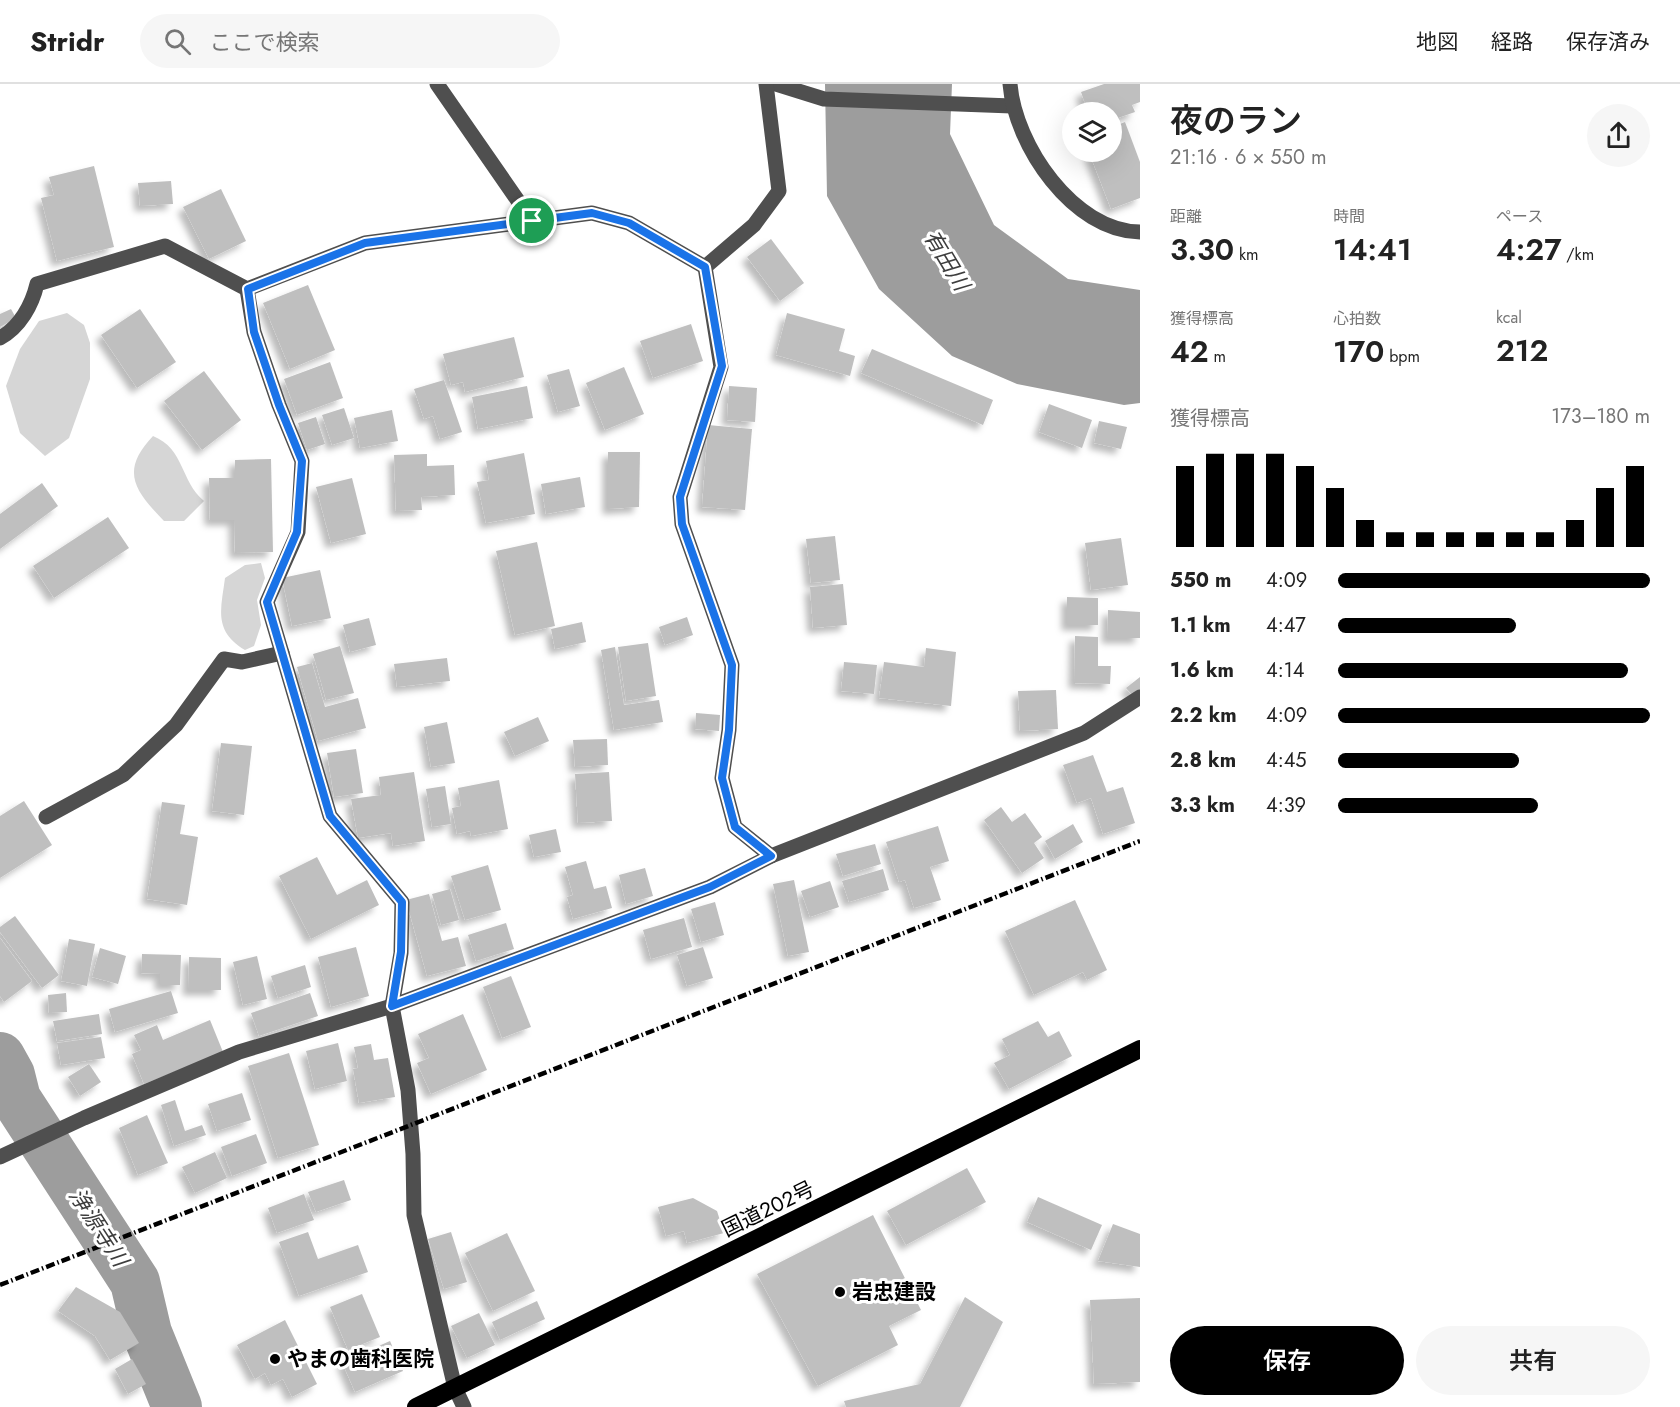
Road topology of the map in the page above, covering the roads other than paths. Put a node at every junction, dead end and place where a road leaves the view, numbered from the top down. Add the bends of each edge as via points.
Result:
1 (437, 84) edge
2 (766, 84) edge
3 (776, 84) edge
4 (1010, 84) edge
5 (1011, 106) junction
6 (532, 221) junction
7 (1140, 232) edge
8 (705, 267) junction
9 (248, 289) junction
10 (0, 338) edge
11 (282, 653) junction
12 (1140, 697) edge
13 (46, 817) dead end
14 (771, 856) junction
15 (392, 1006) junction
16 (1140, 1049) edge
17 (0, 1157) edge
18 (455, 1388) junction
19 (416, 1407) edge
20 (464, 1407) edge

1 - 6 street
2 - 8 street via 779,191 754,225
3 - 5 street via 824,99
4 - 5 street
5 - 7 street via 1035,159 1066,197 1101,223
6 - 8 street via 592,213 629,223
6 - 9 street via 365,243
8 - 14 street via 722,366 680,497 682,524 732,665 722,778 735,827
9 - 10 street via 165,246 37,284 33,304
9 - 11 street via 254,332 302,461 297,532 267,602
11 - 13 street via 242,662 224,659 176,725 123,775
11 - 15 street via 330,816 402,902 401,952
12 - 14 street via 1084,733
14 - 15 street via 710,887
15 - 17 street via 239,1052
15 - 18 street via 408,1090 414,1215
16 - 18 highway, 国道202号
18 - 19 highway, 国道202号
18 - 20 street

